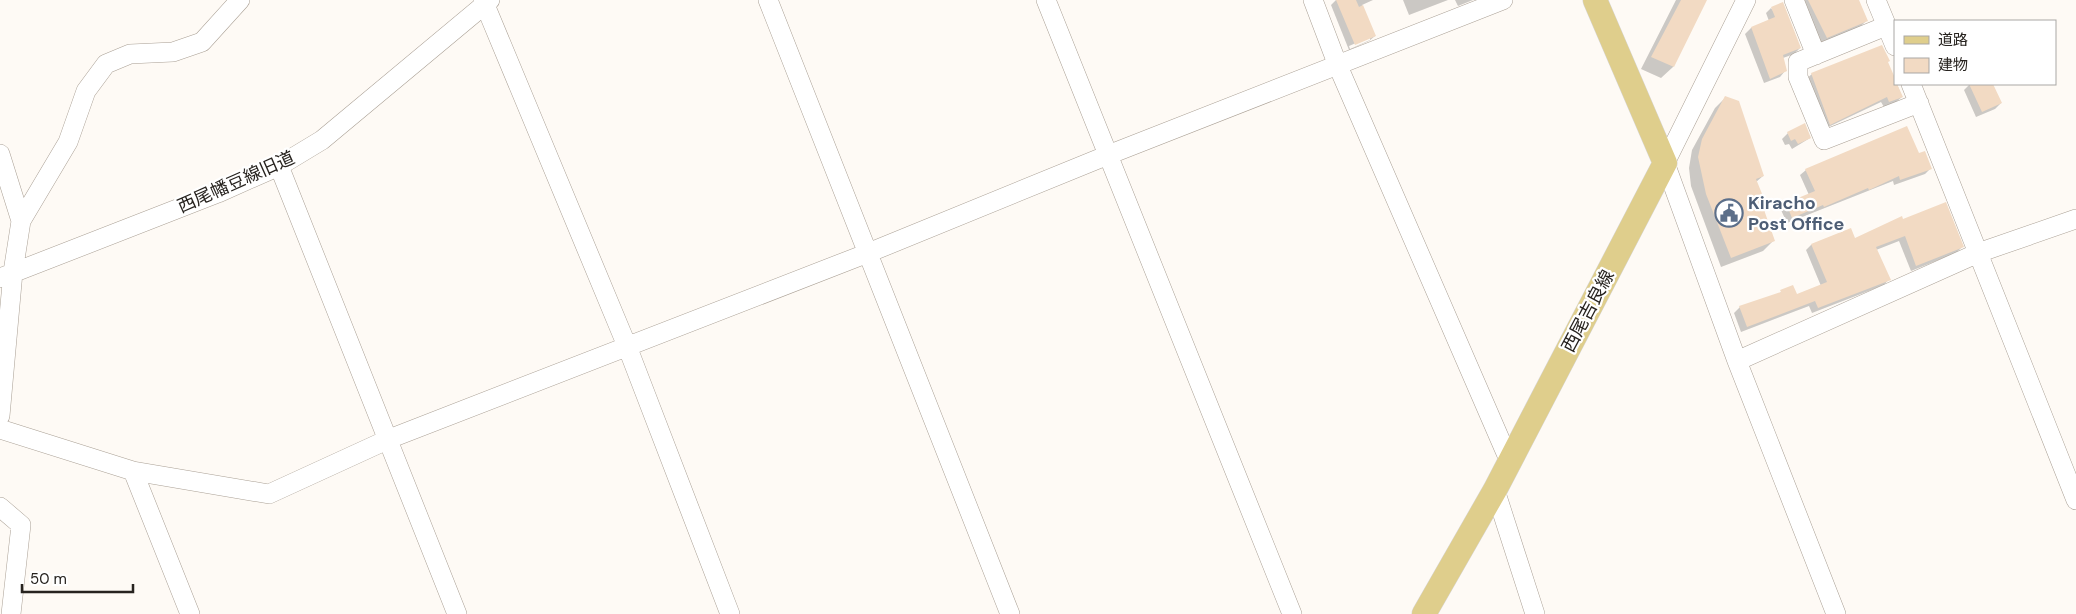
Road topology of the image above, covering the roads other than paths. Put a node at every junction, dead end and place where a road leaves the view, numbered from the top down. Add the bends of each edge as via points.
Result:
1 (240, 0) edge
2 (768, 0) edge
3 (1046, 0) edge
4 (1313, 0) edge
5 (1503, 0) edge
6 (1595, 0) edge
7 (1746, 0) edge
8 (1794, 0) edge
9 (1876, 0) edge
10 (486, 1) edge
11 (1886, 26) junction
12 (1894, 44) edge
13 (1816, 55) junction
14 (1338, 66) junction
15 (1911, 85) edge
16 (1919, 103) junction
17 (0, 154) edge
18 (1108, 155) junction
19 (1665, 163) junction
20 (279, 166) junction
21 (2076, 219) edge
22 (21, 221) junction
23 (868, 253) junction
24 (1978, 253) junction
25 (7, 275) edge
26 (627, 346) junction
27 (1738, 361) junction
28 (0, 416) edge
29 (0, 430) edge
30 (389, 439) junction
31 (1509, 460) junction
32 (133, 471) junction
33 (1495, 490) junction
34 (2076, 500) edge
35 (0, 507) edge
36 (0, 614) edge
37 (7, 614) edge
38 (12, 614) edge
39 (190, 614) edge
40 (457, 614) edge
41 (730, 614) edge
42 (1010, 614) edge
43 (1292, 614) edge
44 (1424, 614) edge
45 (1535, 614) edge
46 (1836, 614) edge

1 - 22 street via 202,42 173,52 130,54 106,64 86,91 68,142
2 - 23 street
3 - 18 street
4 - 14 street
5 - 14 street
6 - 19 main road
7 - 19 street
8 - 13 street
9 - 11 street
10 - 20 street, 西尾幡豆線旧道 via 322,140
10 - 26 street
11 - 12 street
11 - 13 street
13 - 16 street via 1798,62 1798,77 1824,140
14 - 18 street
14 - 31 street
15 - 16 street
16 - 24 street
17 - 22 street
18 - 23 street
18 - 43 street
19 - 27 street
19 - 31 main road, 西尾吉良線
20 - 25 street, 西尾幡豆線旧道
20 - 30 street
21 - 24 street
22 - 25 street
23 - 26 street
23 - 42 street
24 - 27 street
24 - 34 street
25 - 28 street
26 - 30 street
26 - 41 street
27 - 46 street
29 - 32 street
30 - 32 street via 269,494
30 - 40 street
31 - 33 main road, 西尾吉良線
32 - 39 street
33 - 44 main road, 西尾吉良線
33 - 45 street
35 - 38 street via 21,525
36 - 37 street

